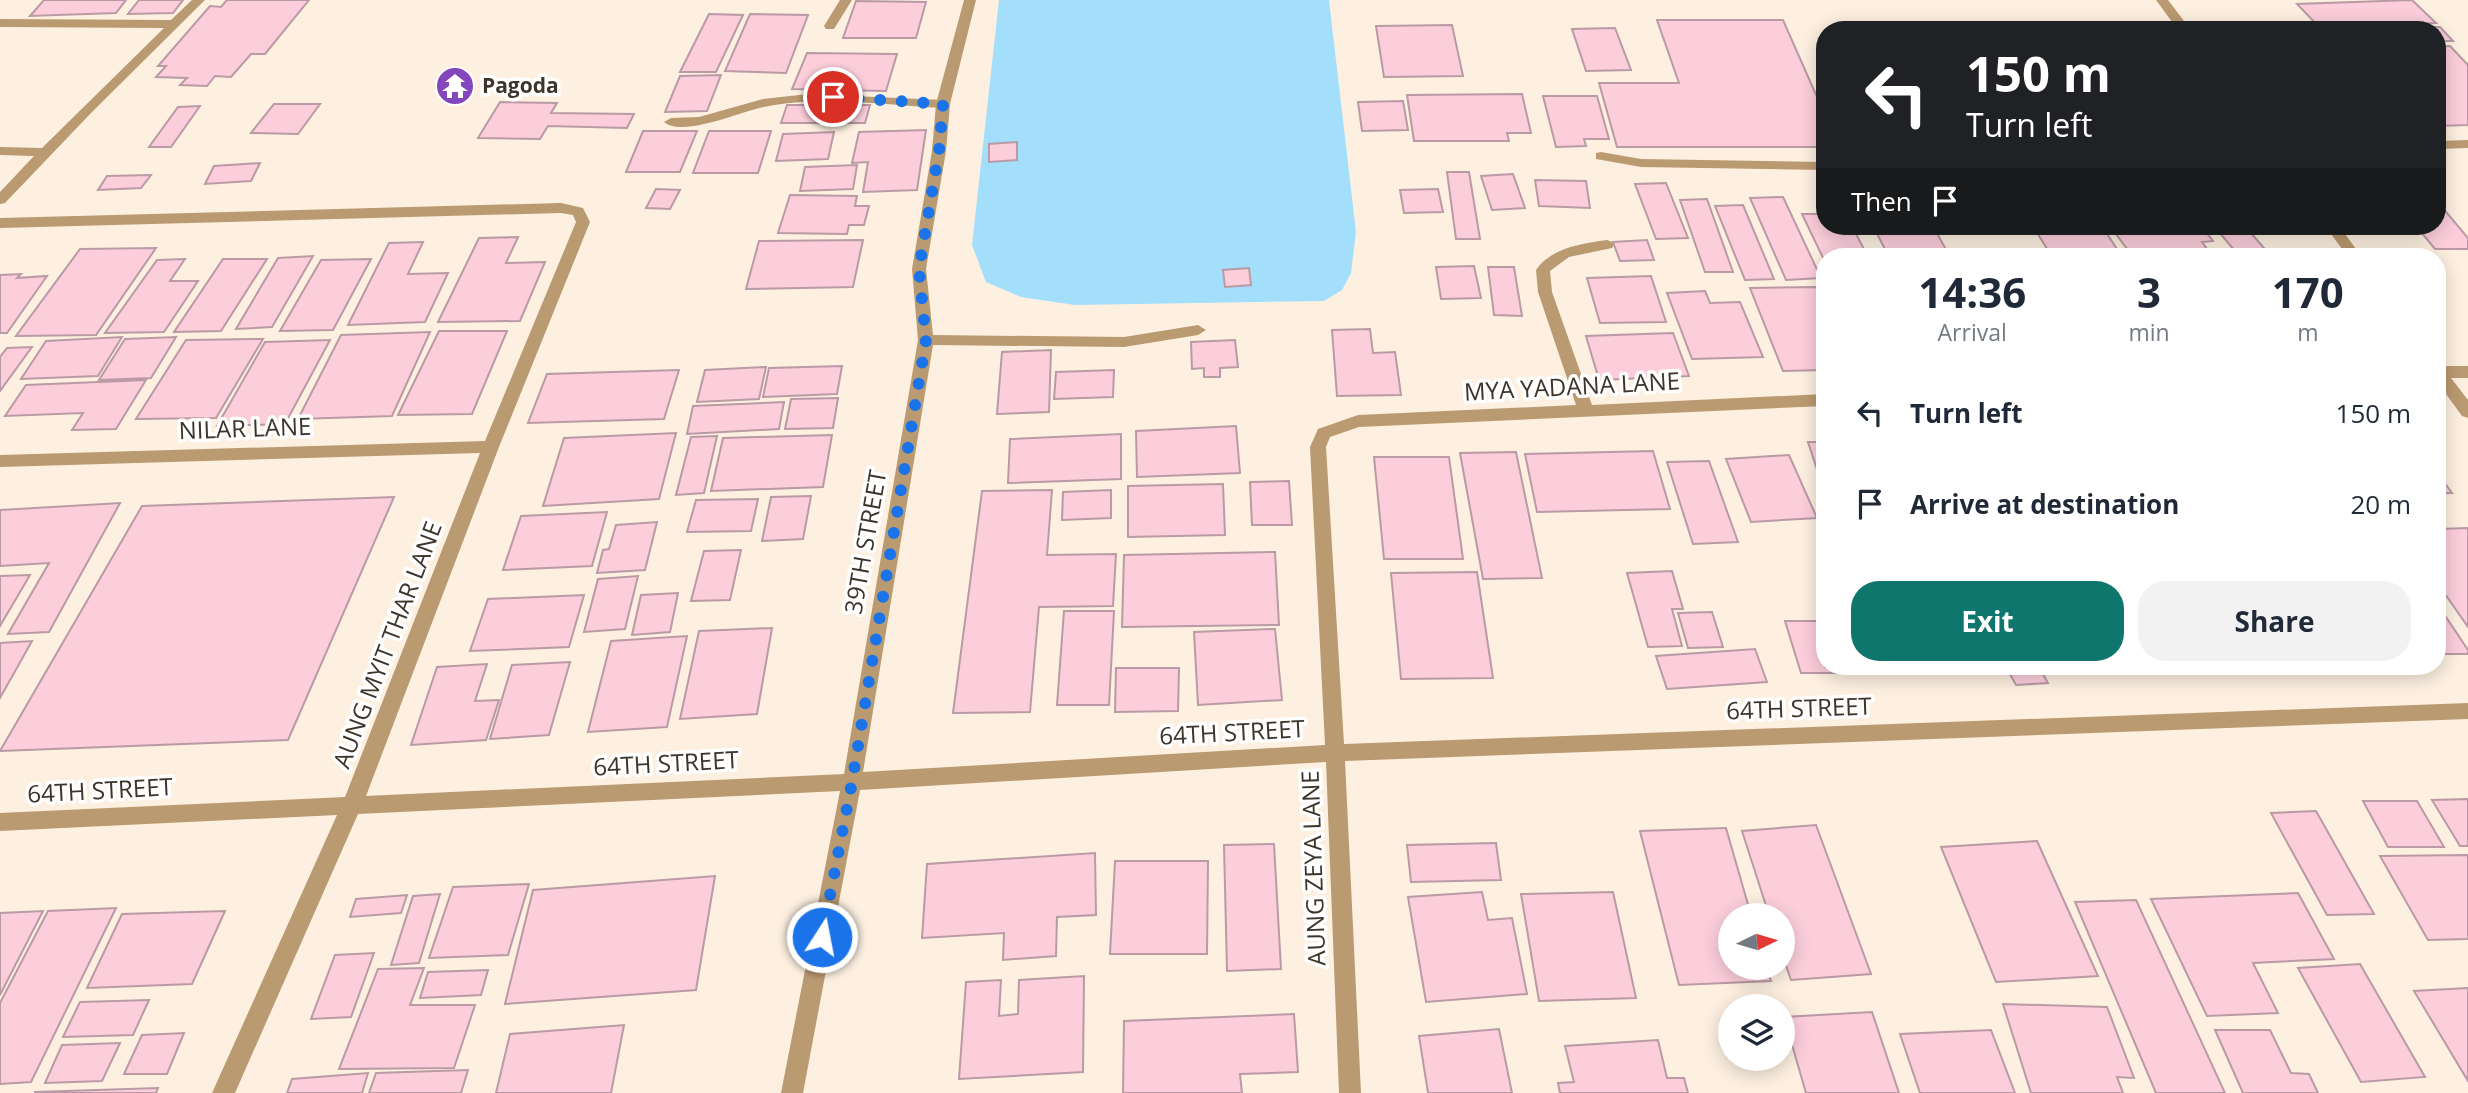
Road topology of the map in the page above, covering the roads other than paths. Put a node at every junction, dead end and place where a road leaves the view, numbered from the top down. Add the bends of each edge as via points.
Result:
1 (199, 0) edge
2 (846, 0) edge
3 (970, 0) edge
4 (2162, 0) edge
5 (2178, 21) edge
6 (0, 23) edge
7 (175, 24) junction
8 (830, 26) dead end
9 (943, 104) junction
10 (671, 122) dead end
11 (2468, 144) edge
12 (2446, 145) edge
13 (0, 151) edge
14 (45, 152) junction
15 (1601, 156) dead end
16 (1816, 166) edge
17 (0, 200) edge
18 (0, 223) edge
19 (1607, 245) dead end
20 (1198, 330) dead end
21 (926, 340) junction
22 (2468, 372) edge
23 (2446, 373) edge
24 (2446, 383) edge
25 (1816, 400) edge
26 (1586, 411) junction
27 (2468, 412) edge
28 (1324, 433) joint
29 (491, 447) junction
30 (0, 461) edge
31 (2468, 711) edge
32 (1335, 753) junction
33 (852, 782) junction
34 (352, 805) junction
35 (0, 822) edge
36 (223, 1093) edge
37 (792, 1093) edge
38 (1350, 1093) edge

1 - 7 street
2 - 8 street
3 - 9 street, 39TH STREET
4 - 5 street
6 - 7 street
7 - 14 street
9 - 10 street via 808,98 763,103 700,121
9 - 21 street, 39TH STREET via 919,269
11 - 12 street
13 - 14 street
14 - 17 street
15 - 16 street via 1641,163
18 - 29 street, AUNG MYIT THAR LANE via 578,211 583,222
19 - 26 street via 1569,251 1553,258 1543,270 1545,292
20 - 21 street via 1124,342
21 - 33 street, 39TH STREET
22 - 23 street
24 - 27 street
25 - 26 street, MYA YADANA LANE
26 - 28 street, MYA YADANA LANE via 1358,421
28 - 32 street, AUNG ZEYA LANE via 1318,447
29 - 30 street, NILAR LANE
29 - 34 street, AUNG MYIT THAR LANE
31 - 32 street, 64TH STREET
32 - 33 street, 64TH STREET
32 - 38 street, AUNG ZEYA LANE
33 - 34 street, 64TH STREET
33 - 37 street, 39TH STREET
34 - 35 street, 64TH STREET
34 - 36 street, AUNG MYIT THAR LANE

